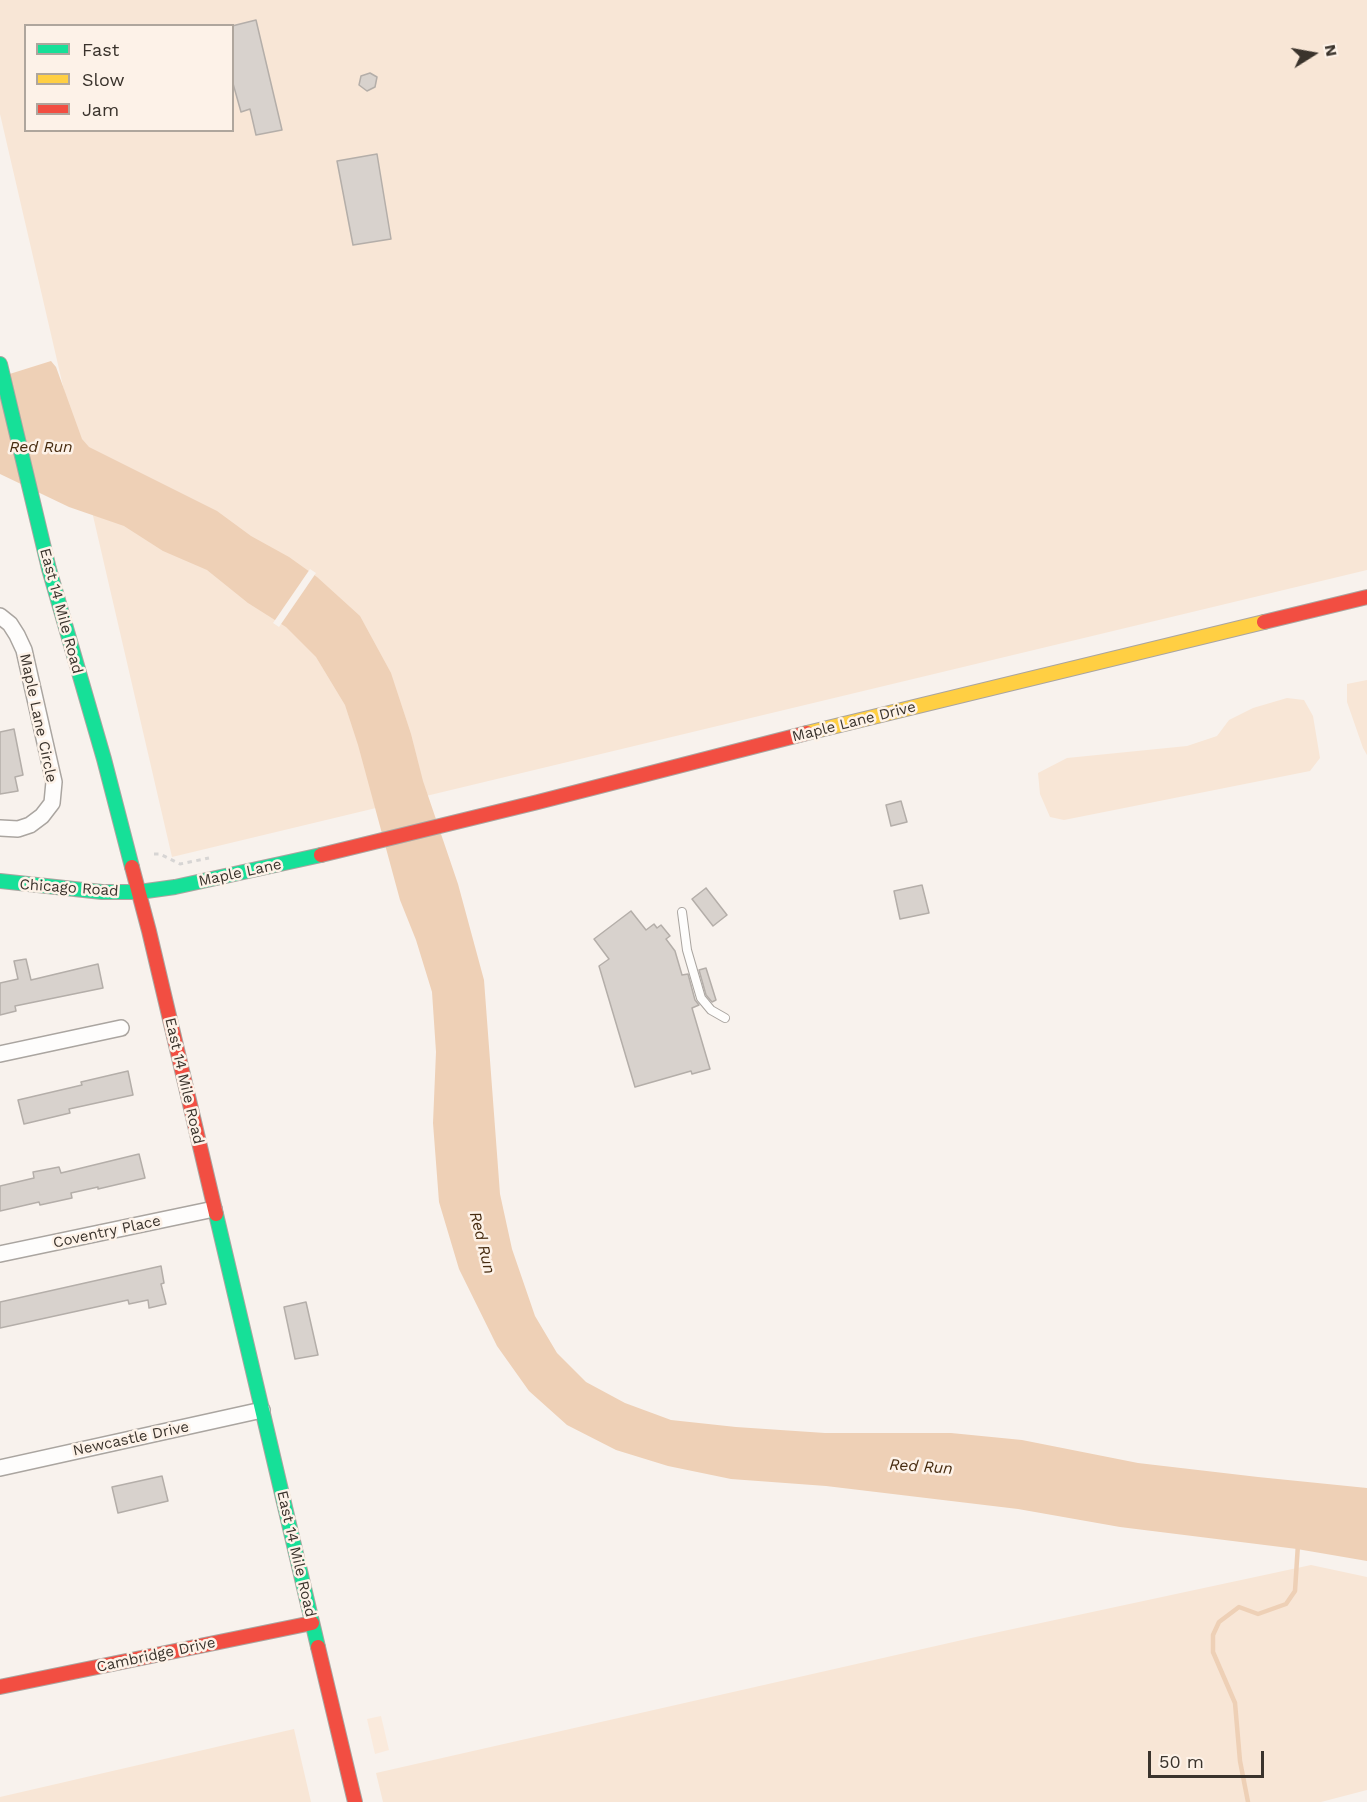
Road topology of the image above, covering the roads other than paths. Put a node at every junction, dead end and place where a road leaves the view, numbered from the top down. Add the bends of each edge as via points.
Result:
1 (0, 364) edge
2 (1367, 597) edge
3 (0, 616) edge
4 (0, 828) edge
5 (341, 850) joint
6 (0, 881) edge
7 (139, 892) junction
8 (682, 912) dead end
9 (725, 1017) dead end
10 (121, 1028) dead end
11 (0, 1054) edge
12 (214, 1209) junction
13 (0, 1254) edge
14 (262, 1410) junction
15 (0, 1468) edge
16 (312, 1623) junction
17 (0, 1688) edge
18 (355, 1802) edge

1 - 7 main road, East 14 Mile Road via 60,612
2 - 5 main road, Maple Lane Drive
3 - 4 street, Maple Lane Circle via 10,624 24,650 54,782 52,803 42,816 18,829
5 - 7 main road, Maple Lane
6 - 7 main road, Chicago Road
7 - 12 main road, East 14 Mile Road
8 - 9 lane via 687,950 701,998 711,1011
10 - 11 street
12 - 13 street, Coventry Place
12 - 14 main road, East 14 Mile Road
14 - 15 street, Newcastle Drive
14 - 16 main road, East 14 Mile Road
16 - 17 main road, Cambridge Drive
16 - 18 main road, East 14 Mile Road

